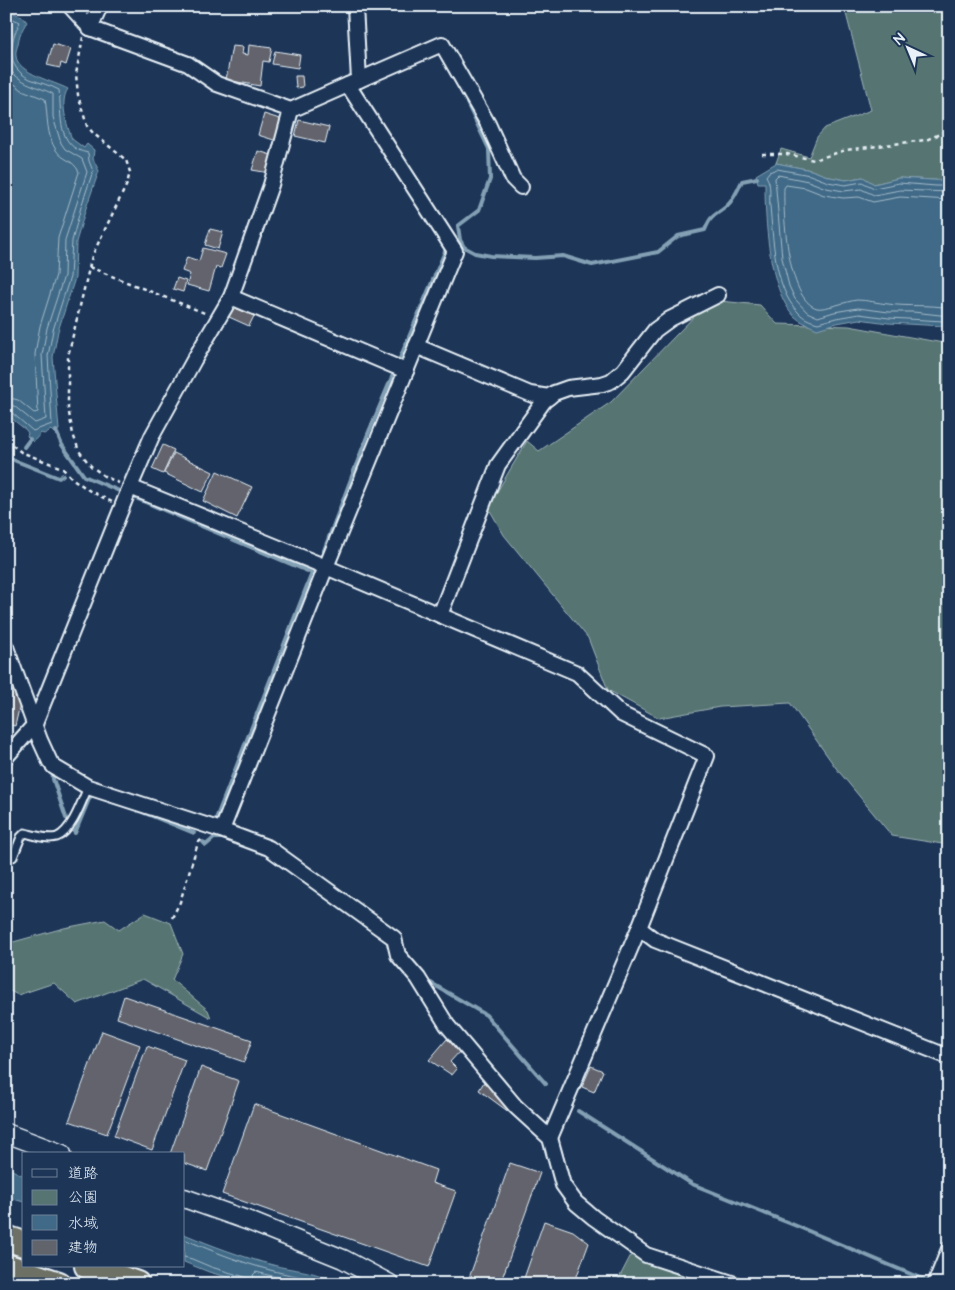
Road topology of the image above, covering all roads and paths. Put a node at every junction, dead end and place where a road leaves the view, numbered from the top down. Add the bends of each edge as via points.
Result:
1 (70, 6) edge
2 (100, 6) edge
3 (355, 6) edge
4 (90, 28) junction
5 (354, 83) junction
6 (291, 110) junction
7 (949, 130) edge
8 (762, 154) dead end
9 (521, 186) dead end
10 (89, 268) junction
11 (718, 295) dead end
12 (232, 297) junction
13 (219, 318) junction
14 (416, 346) junction
15 (406, 371) junction
16 (549, 397) junction
17 (6, 440) edge
18 (130, 487) junction
19 (122, 507) junction
20 (326, 567) junction
21 (440, 615) junction
22 (6, 647) edge
23 (35, 724) junction
24 (6, 757) edge
25 (88, 787) junction
26 (218, 829) junction
27 (13, 857) dead end
28 (172, 918) dead end
29 (639, 928) junction
30 (949, 1057) edge
31 (6, 1133) edge
32 (550, 1138) junction
33 (57, 1152) edge
34 (185, 1198) edge
35 (6, 1238) edge
36 (22, 1243) edge
37 (949, 1249) edge
38 (6, 1266) edge
39 (92, 1268) edge
40 (59, 1284) edge
41 (136, 1284) edge
42 (390, 1284) edge
43 (735, 1284) edge
44 (935, 1284) edge

1 - 4 street
2 - 4 street
3 - 5 street
4 - 6 street via 188,64 217,84
4 - 10 path via 82,38 76,74 78,95 87,126 126,160 130,172
5 - 6 street
5 - 9 street via 442,44 488,124 513,179
5 - 14 street via 455,251
6 - 12 street via 271,185
7 - 8 path via 926,140 846,150 814,160 787,154
10 - 13 path
10 - 18 path via 68,356 68,408 79,450 91,466 104,476
11 - 16 street via 655,330 623,371 611,381 568,388
12 - 13 street
12 - 15 street
13 - 18 street via 152,436
14 - 15 street
14 - 16 street via 530,394
15 - 20 street
16 - 21 street via 498,465
17 - 19 path via 21,452 62,468 90,491
18 - 19 street
18 - 20 street
19 - 23 street
20 - 21 street
20 - 26 street
21 - 29 street via 577,674 621,714 707,756
22 - 23 street
23 - 24 street
23 - 25 street via 52,764
25 - 26 street
25 - 27 lane via 65,831 51,838 25,833
26 - 28 path via 198,843
26 - 32 street via 269,848 394,938 398,955 418,978 447,1025 516,1107
29 - 30 street via 655,940
29 - 32 street
31 - 33 street
32 - 43 street via 563,1185 594,1218 646,1255
34 - 42 street via 343,1259
35 - 36 highway
37 - 44 street
38 - 40 highway
39 - 41 highway

